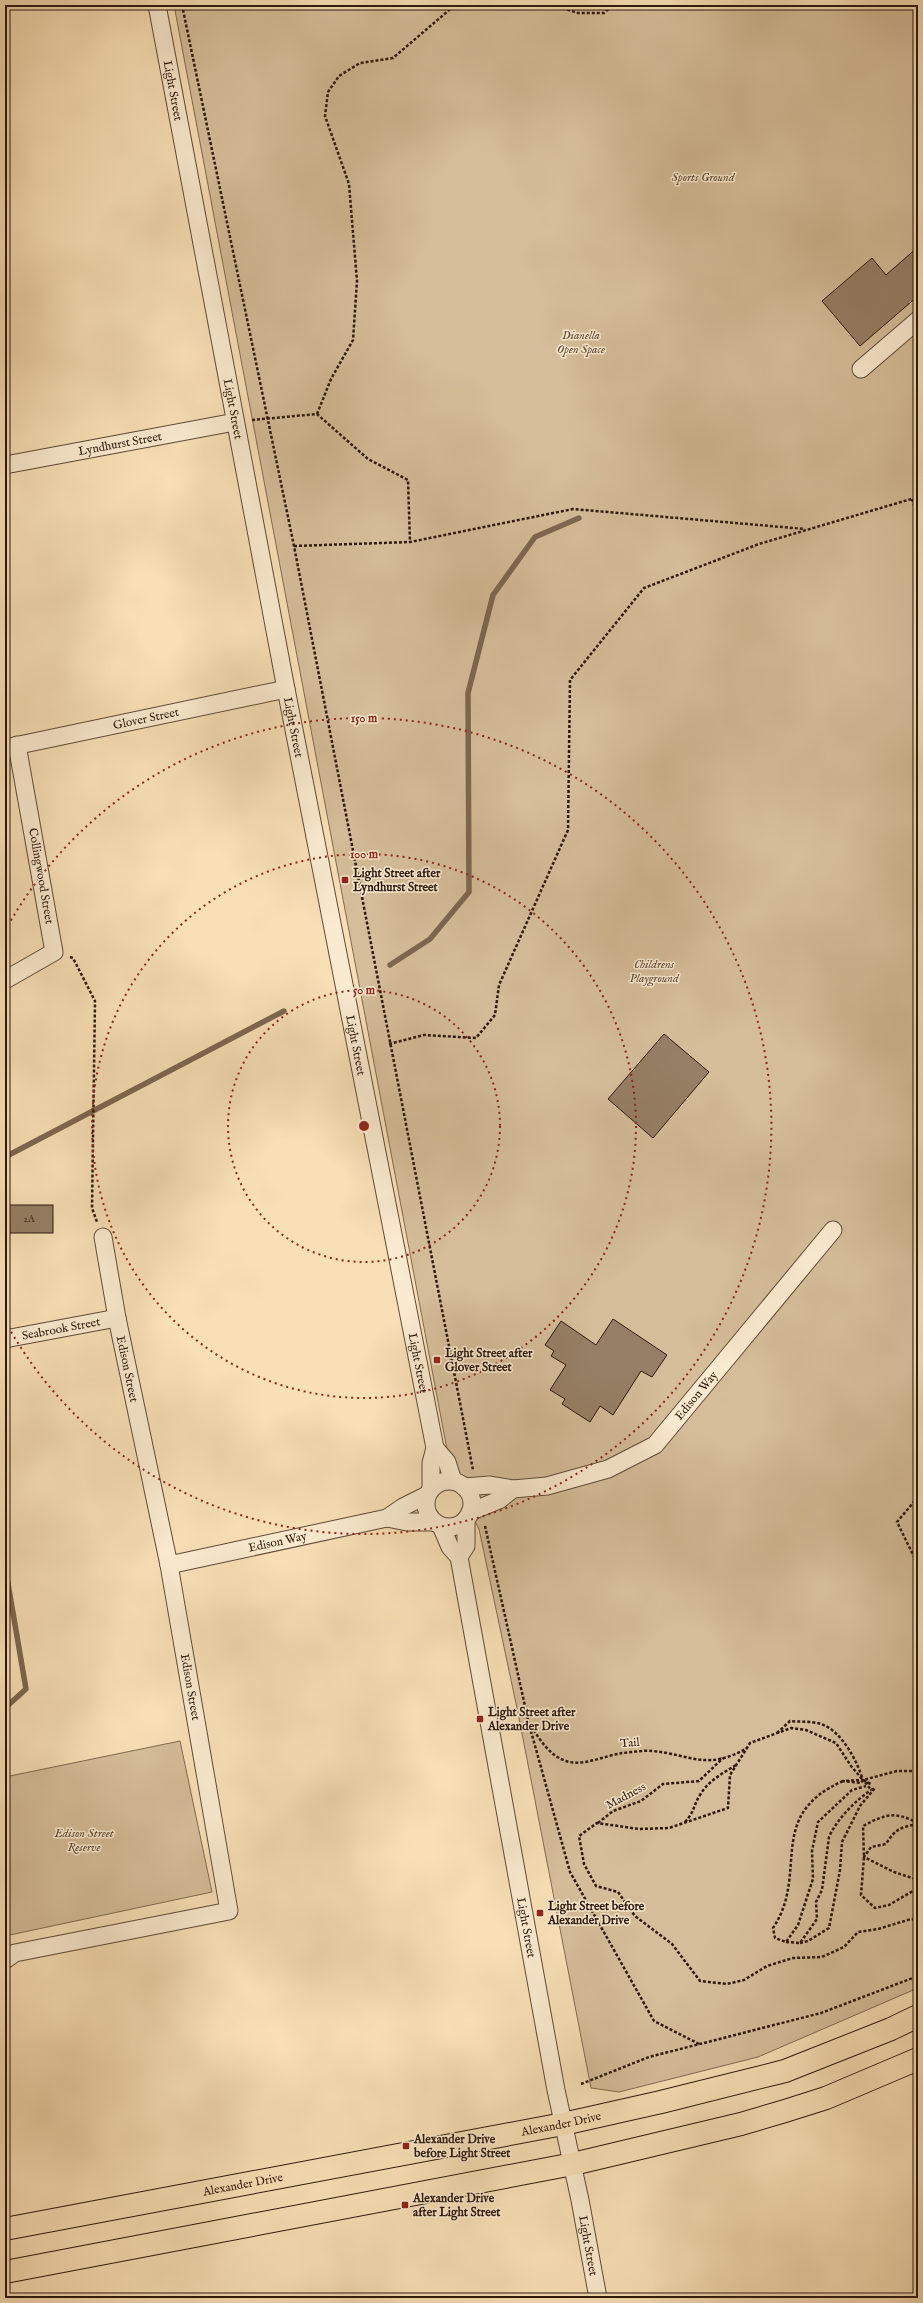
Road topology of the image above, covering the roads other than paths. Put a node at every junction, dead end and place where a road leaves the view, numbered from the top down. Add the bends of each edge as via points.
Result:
1 (158, 5) edge
2 (918, 320) edge
3 (861, 369) dead end
4 (235, 422) junction
5 (5, 465) edge
6 (286, 689) junction
7 (11, 747) edge
8 (5, 980) edge
9 (833, 1230) dead end
10 (103, 1237) road end
11 (117, 1318) junction
12 (5, 1339) edge
13 (435, 1448) junction
14 (464, 1485) junction
15 (513, 1489) junction
16 (429, 1492) junction
17 (472, 1513) junction
18 (387, 1518) junction
19 (437, 1524) junction
20 (459, 1557) junction
21 (169, 1565) junction
22 (5, 1960) edge
23 (918, 2016) edge
24 (918, 2059) edge
25 (563, 2124) junction
26 (573, 2164) junction
27 (5, 2229) edge
28 (5, 2272) edge
29 (598, 2298) edge

1 - 4 street, Light Street
2 - 3 street
4 - 5 street, Lyndhurst Street
4 - 6 street, Light Street
6 - 7 street, Glover Street
6 - 13 street, Light Street
7 - 8 street, Collingwood Street via 54,952
9 - 15 street, Edison Way via 655,1446 608,1469 547,1486
10 - 11 street, Edison Street
11 - 12 street, Seabrook Street
11 - 21 street, Edison Street
13 - 14 street, Light Street
13 - 16 street, Light Street
14 - 15 street, Edison Way via 490,1485
14 - 16 street via 444,1481
14 - 17 street via 471,1497
15 - 17 street via 499,1500
16 - 18 street, Edison Way
16 - 19 street via 426,1510
17 - 19 street via 456,1526
17 - 20 street via 466,1546
18 - 19 street, Edison Way
18 - 21 street, Edison Way
19 - 20 street, Light Street
20 - 25 street, Light Street
21 - 22 street, Edison Street via 229,1911 15,1953
23 - 25 main road, Alexander Drive via 785,2071
24 - 26 main road via 826,2098 785,2111
25 - 26 street, Light Street
25 - 27 main road, Alexander Drive
26 - 28 main road
26 - 29 street, Light Street

